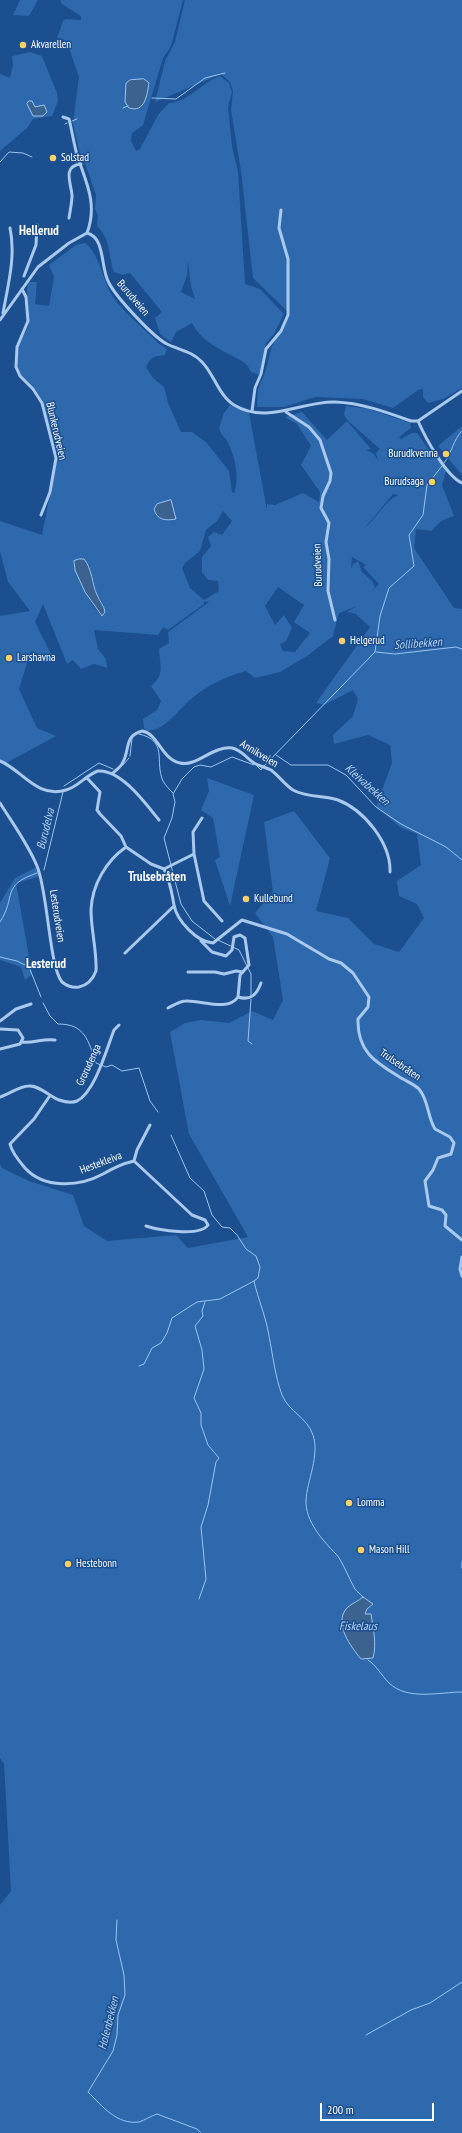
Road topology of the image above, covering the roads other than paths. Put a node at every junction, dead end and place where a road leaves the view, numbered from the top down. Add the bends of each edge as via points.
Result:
1 (63, 117) dead end
2 (81, 164) junction
3 (282, 210) dead end
4 (69, 218) dead end
5 (37, 225) dead end
6 (10, 228) dead end
7 (87, 233) junction
8 (24, 276) dead end
9 (22, 289) junction
10 (3, 314) junction
11 (0, 320) edge
12 (462, 391) edge
13 (252, 411) junction
14 (286, 412) junction
15 (418, 421) junction
16 (462, 483) edge
17 (41, 515) dead end
18 (335, 620) dead end
19 (0, 761) edge
20 (114, 772) junction
21 (87, 778) junction
22 (0, 803) edge
23 (202, 818) dead end
24 (159, 820) dead end
25 (126, 847) junction
26 (194, 854) junction
27 (164, 869) junction
28 (390, 872) dead end
29 (174, 906) junction
30 (222, 921) dead end
31 (200, 940) junction
32 (125, 953) dead end
33 (188, 972) dead end
34 (243, 972) junction
35 (261, 983) dead end
36 (238, 997) junction
37 (31, 1004) dead end
38 (168, 1008) dead end
39 (0, 1021) edge
40 (119, 1025) dead end
41 (0, 1029) edge
42 (55, 1040) dead end
43 (22, 1042) junction
44 (0, 1049) edge
45 (0, 1097) edge
46 (49, 1097) junction
47 (150, 1125) dead end
48 (134, 1161) junction
49 (146, 1226) dead end
50 (462, 1240) edge
51 (462, 1258) edge
52 (462, 1276) edge

1 - 2 street via 69,119
2 - 4 street via 69,171 72,194
2 - 7 street via 90,194
3 - 13 street via 279,228 288,259 288,315 281,331 266,349 255,388
5 - 8 street via 36,245
6 - 10 street via 12,259
7 - 9 street via 69,243 38,267
7 - 13 street, Burudveien via 96,238 105,274 122,302 162,341 196,357 207,367 230,402
9 - 10 street
9 - 17 street, Blunkerudveien via 26,297 28,321 17,347 16,367 42,404 56,458 50,492
10 - 11 street
12 - 15 street
13 - 14 street, Burudveien via 268,414
14 - 15 street, Burudveien via 310,404 348,403
14 - 18 street, Burudveien via 309,427 320,440 331,473 323,496 322,508 329,524 326,542 329,559 328,590
15 - 16 street via 451,474
19 - 21 street via 31,784 48,791 64,791
20 - 21 street via 98,771
20 - 24 street
20 - 28 street, Annikveien via 124,761 129,739 142,731 152,736 165,754 179,763 190,762 212,751 229,748 241,752 298,792 338,800 368,822 378,834 387,852
21 - 25 street via 100,792 97,810 121,836
22 - 25 street, Lesterudveien via 37,867 45,898 56,968 63,983 70,986 83,986 94,977 96,971 91,910 94,893 106,867
23 - 26 street via 193,832
25 - 27 street via 151,864
26 - 27 street
26 - 30 street via 204,901
27 - 29 street via 172,886
29 - 31 street via 183,922
29 - 32 street
31 - 34 street via 212,952 226,956 232,950 234,937 244,936 249,963
31 - 50 street, Trulsebråten via 213,943 220,940 237,923 245,920 287,934 329,959 341,963 353,973 369,997 368,1007 358,1019 360,1038 368,1054 418,1089 426,1100 433,1127 450,1137 454,1143 451,1154 438,1158 425,1184 429,1206 444,1212 445,1226
33 - 34 street
34 - 36 street via 239,979
35 - 36 street via 251,997
36 - 38 street via 230,1004 187,1001
37 - 39 street via 16,1009
40 - 46 street, Grorudenga via 114,1030 92,1083 82,1097 70,1102
41 - 43 street via 18,1030 23,1034
42 - 43 street
43 - 44 street
45 - 46 street, Grorudenga via 28,1086 36,1087
46 - 48 street, Hestekleiva via 34,1119 10,1144 23,1165 40,1180 63,1185 96,1176 118,1165
47 - 48 street, Hestekleiva
48 - 49 street, Hestekleiva via 192,1215 205,1220 208,1225 202,1229 172,1232
51 - 52 street

